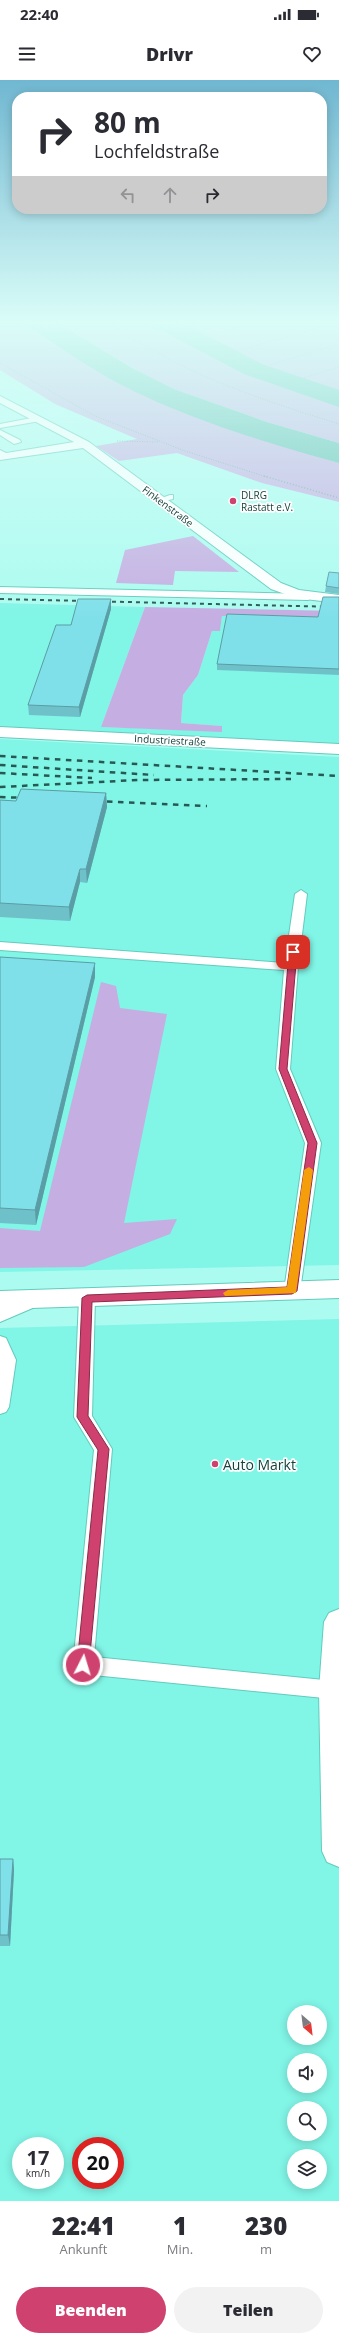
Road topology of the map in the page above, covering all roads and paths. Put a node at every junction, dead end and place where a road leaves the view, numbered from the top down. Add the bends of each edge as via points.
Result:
1 (37, 419) joint
2 (104, 419) edge
3 (324, 419) edge
4 (339, 424) edge
5 (0, 426) edge
6 (0, 432) edge
7 (17, 442) dead end
8 (162, 443) junction
9 (85, 444) junction
10 (2, 455) edge
11 (339, 498) edge
12 (0, 590) edge
13 (308, 596) junction
14 (339, 599) edge
15 (0, 732) edge
16 (339, 748) edge
17 (300, 894) dead end
18 (0, 946) edge
19 (291, 967) junction
20 (339, 1289) edge
21 (292, 1291) junction
22 (87, 1298) junction
23 (39, 1299) junction
24 (0, 1300) edge
25 (0, 1316) edge
26 (0, 1342) edge
27 (0, 1408) edge
28 (339, 1622) edge
29 (334, 1690) junction
30 (339, 1851) edge

1 - 5 lane
1 - 9 street, Finkenstraße
2 - 8 path
3 - 4 path
6 - 7 lane
8 - 9 path via 127,440
8 - 11 path
9 - 10 street
9 - 13 street, Finkenstraße via 165,499 276,586
12 - 13 lane
13 - 14 street, Finkenstraße
15 - 16 street, Industriestraße
17 - 19 lane
18 - 19 lane
19 - 21 lane via 283,1069 313,1143
20 - 21 street
21 - 22 street
22 - 23 street
22 - 29 lane via 83,1417 103,1449 83,1665
23 - 24 street
23 - 25 lane
26 - 27 lane via 7,1360
28 - 29 street
29 - 30 street

